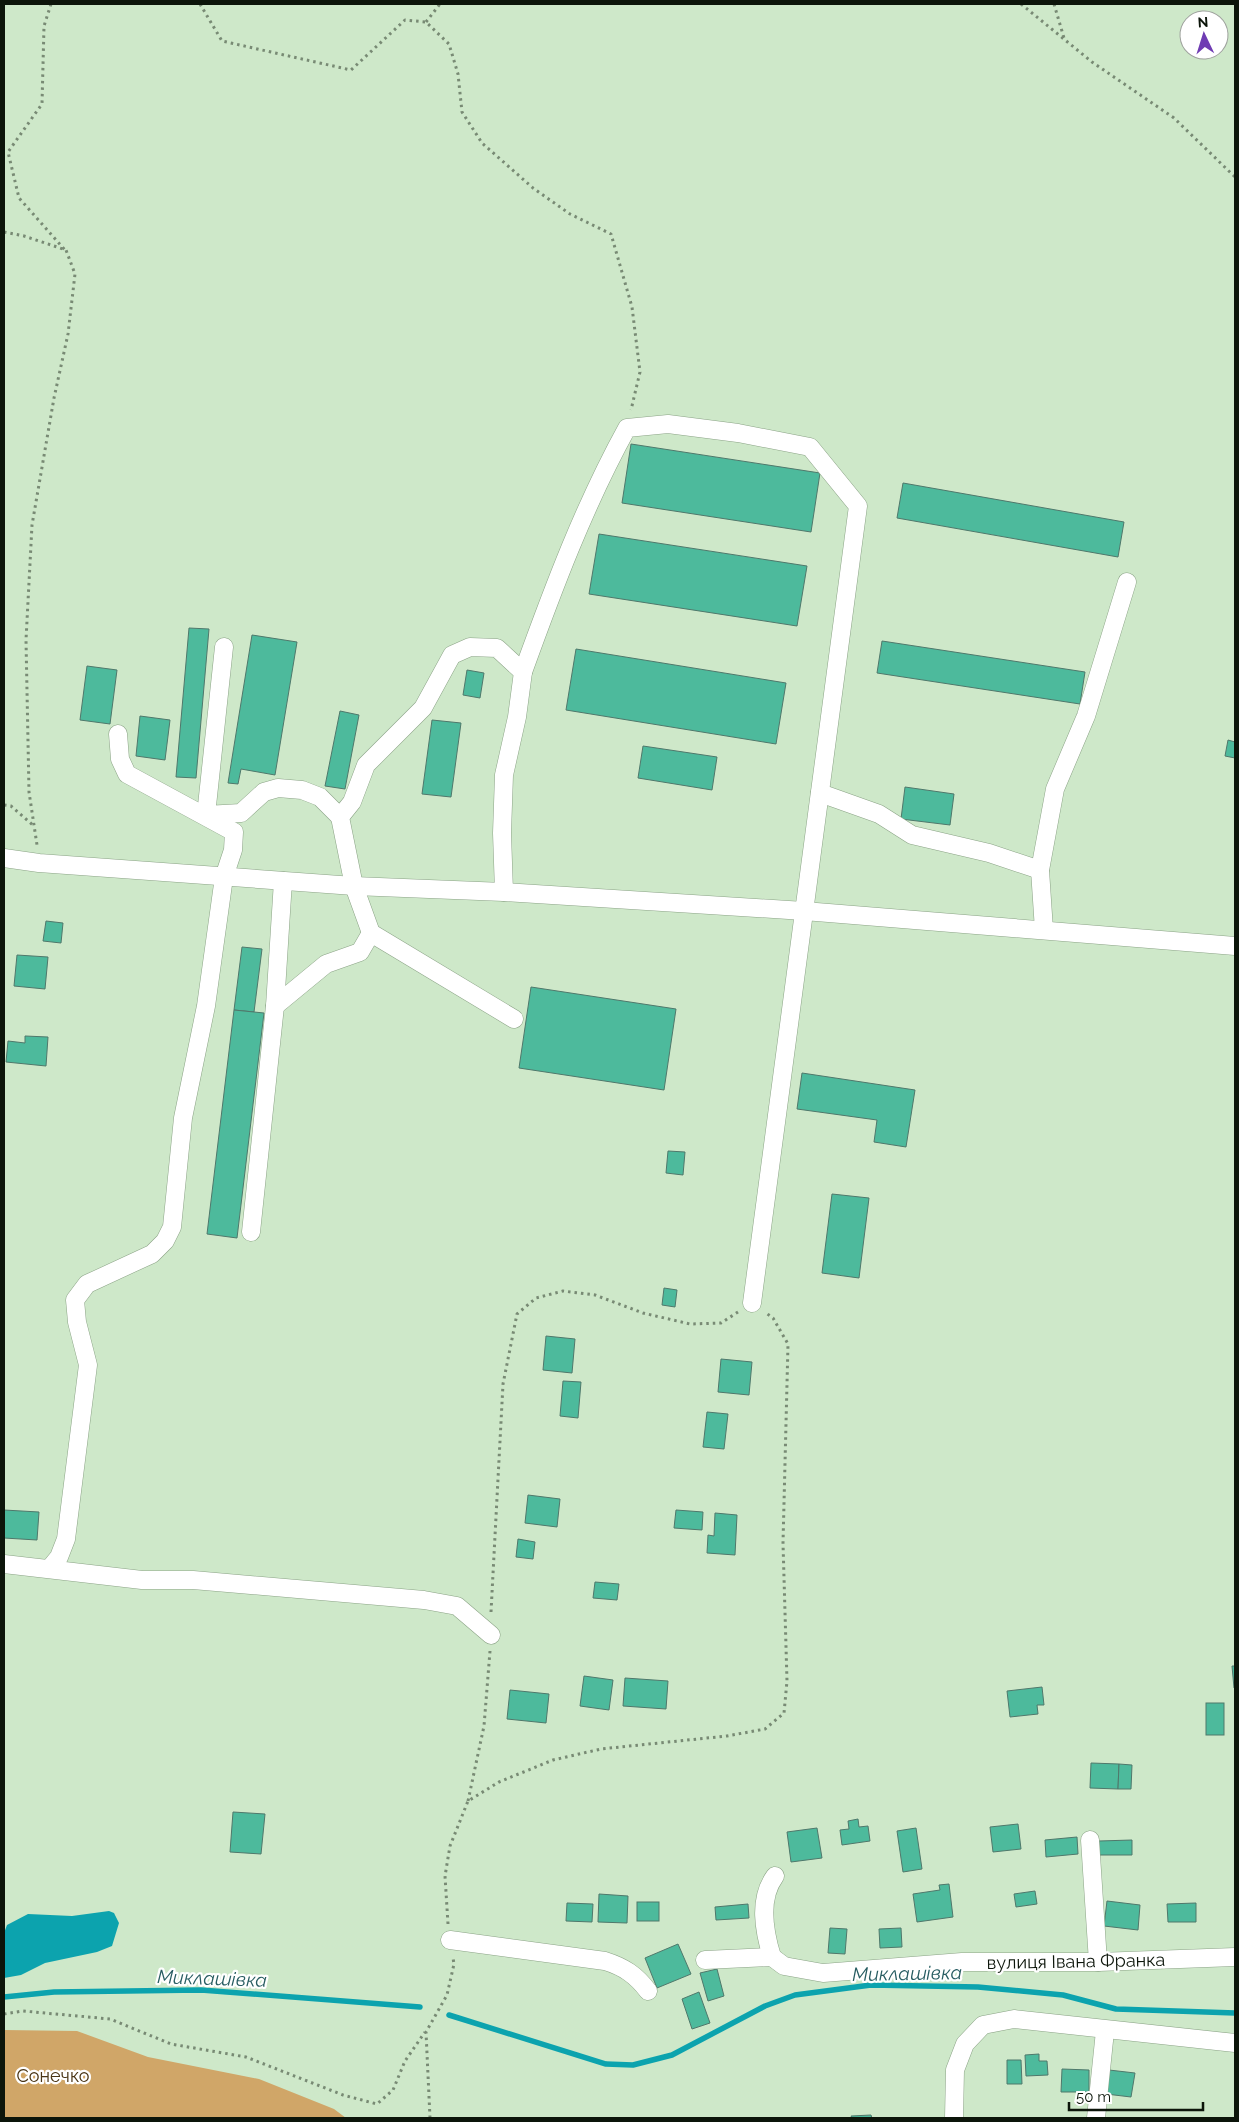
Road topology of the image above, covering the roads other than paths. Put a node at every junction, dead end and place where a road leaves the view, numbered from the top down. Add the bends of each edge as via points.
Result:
1 (1127, 582) dead end
2 (224, 647) dead end
3 (523, 672) junction
4 (118, 734) dead end
5 (820, 793) junction
6 (206, 815) junction
7 (340, 817) junction
8 (4, 858) edge
9 (1040, 870) junction
10 (224, 877) junction
11 (283, 881) junction
12 (354, 886) junction
13 (504, 892) junction
14 (804, 911) junction
15 (1044, 930) junction
16 (371, 932) junction
17 (1235, 946) edge
18 (275, 1006) junction
19 (514, 1019) dead end
20 (251, 1232) dead end
21 (752, 1303) road end
22 (4, 1564) edge
23 (50, 1568) junction
24 (491, 1635) road end
25 (1090, 1840) dead end
26 (775, 1876) dead end
27 (450, 1940) road end
28 (772, 1957) junction
29 (1235, 1957) edge
30 (705, 1960) dead end
31 (1098, 1962) junction
32 (648, 1991) dead end
33 (1105, 2030) junction
34 (1235, 2043) edge
35 (954, 2118) edge
36 (1096, 2118) edge

1 - 9 street via 1086,716 1055,789
2 - 6 street
3 - 5 street via 565,557 627,428 668,424 810,447 858,506
3 - 7 street via 498,648 470,647 452,655 423,708 366,765 352,802
3 - 13 street via 504,775
4 - 6 street via 120,759 127,774
5 - 9 street via 879,814 912,835 989,852
5 - 14 street
6 - 7 street via 241,813 264,792 278,788 302,790 320,797
6 - 10 street via 234,832 233,850
7 - 12 street
8 - 10 street
9 - 15 street
10 - 11 street
10 - 23 street via 206,1006 183,1118 172,1226 165,1241 152,1254 87,1284 75,1300 88,1365 66,1539 59,1557
11 - 12 street
11 - 18 street
12 - 13 street
12 - 16 street
13 - 14 street
14 - 15 street
14 - 21 street
15 - 17 street
16 - 18 street via 360,952 326,964
16 - 19 street
18 - 20 street
22 - 23 street
23 - 24 street via 142,1580 193,1580 424,1600 457,1606
25 - 31 street
26 - 28 street via 764,1898
27 - 32 street via 605,1961 623,1966 639,1978
28 - 30 street
28 - 31 street, вулиця Івана Франка via 784,1966 823,1973 962,1962
29 - 31 street, вулиця Івана Франка
33 - 34 street
33 - 35 street via 1014,2019 983,2025 965,2044 955,2070
33 - 36 street

